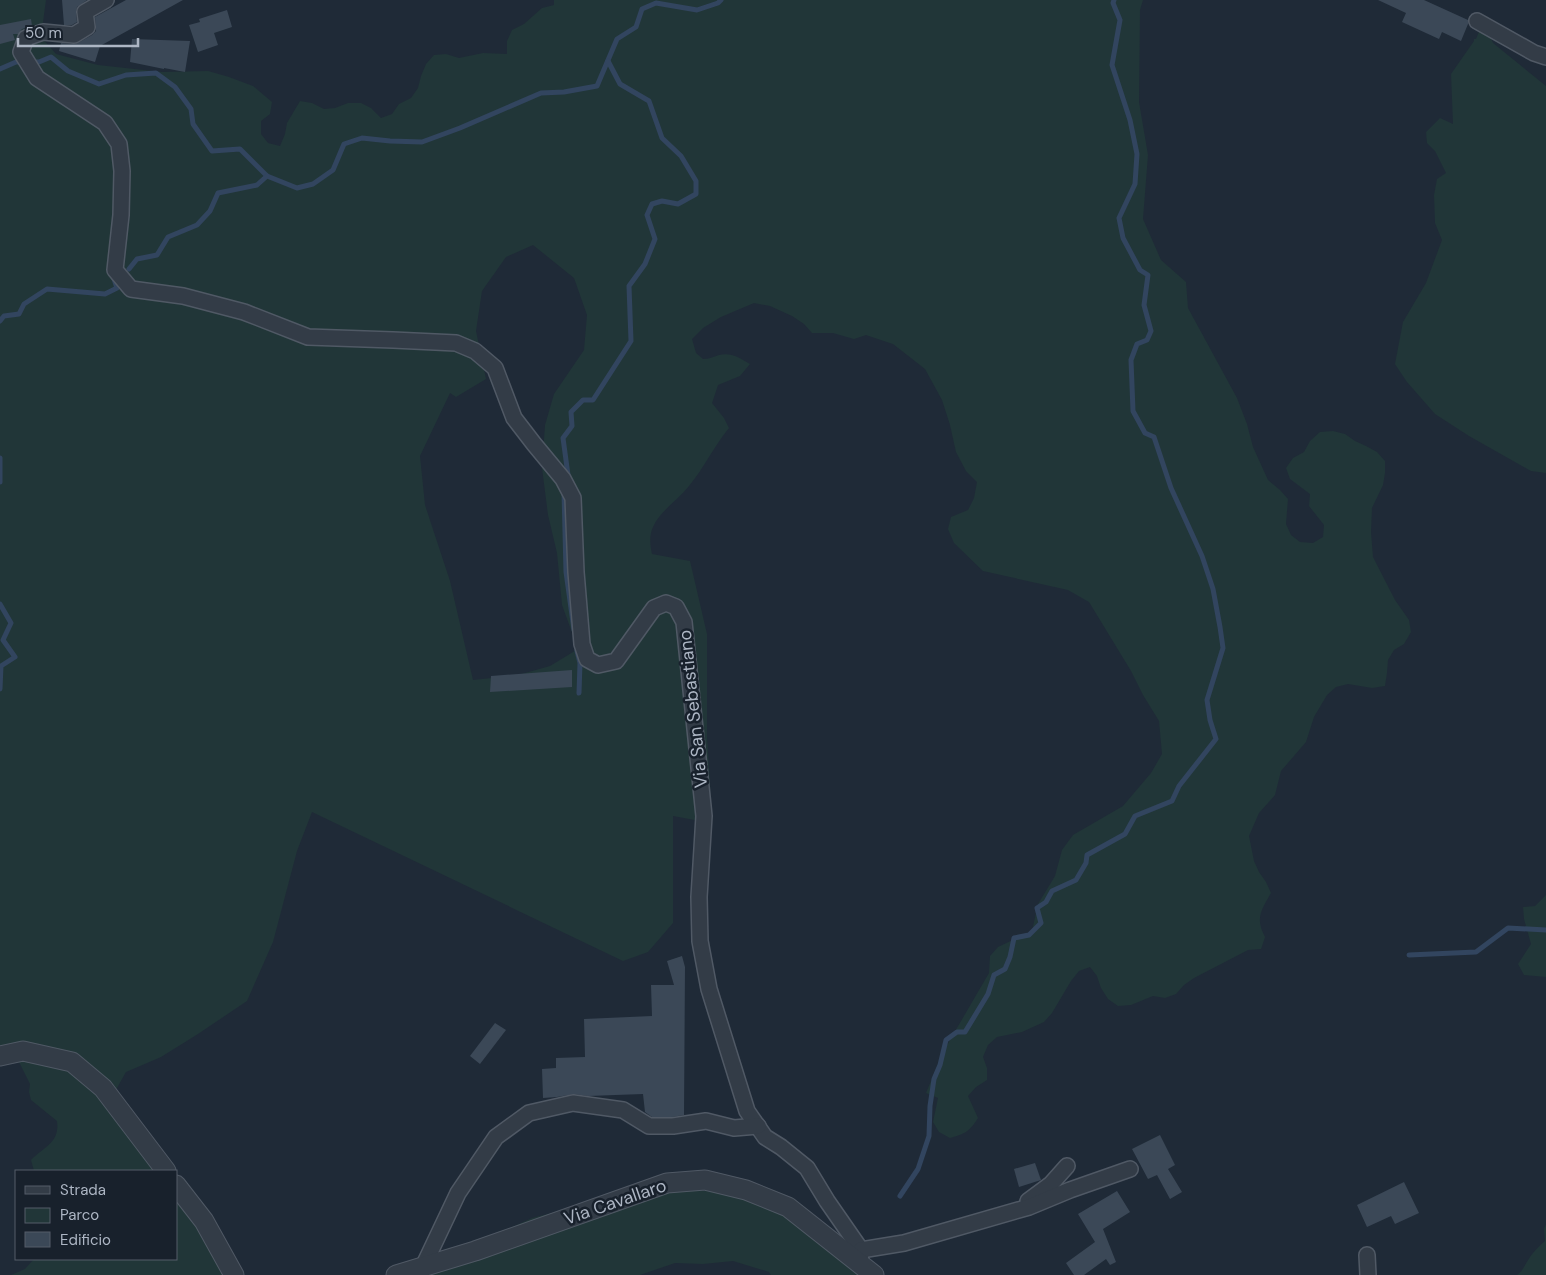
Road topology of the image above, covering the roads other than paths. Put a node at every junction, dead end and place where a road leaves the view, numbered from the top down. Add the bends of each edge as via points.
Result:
1 (106, 0) edge
2 (1477, 21) dead end
3 (1546, 57) edge
4 (0, 1056) edge
5 (758, 1126) junction
6 (1067, 1166) dead end
7 (1130, 1169) dead end
8 (165, 1170) edge
9 (178, 1188) edge
10 (1012, 1212) junction
11 (1367, 1255) dead end
12 (865, 1263) edge
13 (423, 1266) junction
14 (234, 1275) edge
15 (396, 1275) edge
16 (1368, 1275) edge

1 - 5 street, Via San Sebastiano via 85,12 86,27 74,35 43,32 26,38 22,52 37,78 104,123 119,144 121,215 115,270 131,289 183,296 236,310 308,337 456,344 475,351 494,368 514,418 563,479 573,498 582,644 587,659 598,665 616,661 654,608 666,603 676,607 684,622 704,816 700,941 710,989 747,1112
2 - 3 street
4 - 8 street via 24,1052 72,1062 104,1088
5 - 12 street, Via San Sebastiano via 765,1137 807,1168
5 - 13 street via 734,1128 706,1121 649,1126 623,1110 573,1103 529,1113 496,1137 458,1193
6 - 10 street via 1051,1184
7 - 10 street
9 - 14 street via 204,1222
10 - 12 street via 904,1243
11 - 16 street
12 - 13 street, Via Cavallaro via 788,1207 746,1190 705,1180 667,1183
13 - 15 street, Via Cavallaro

